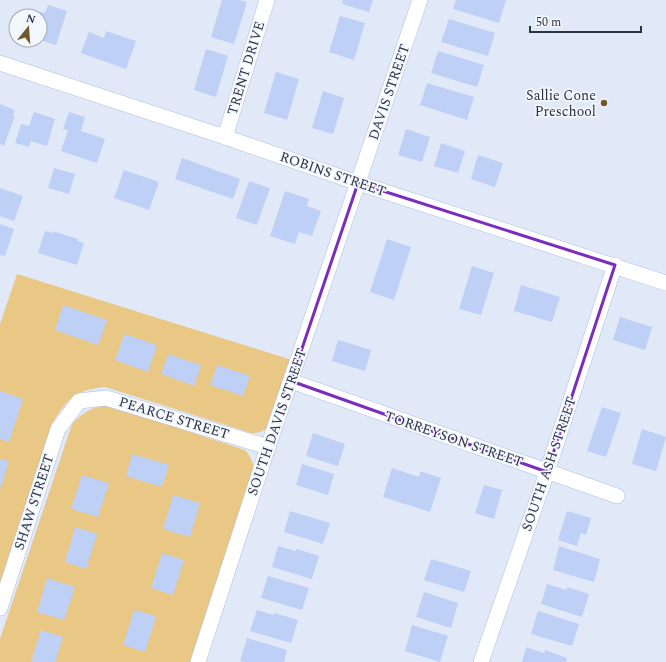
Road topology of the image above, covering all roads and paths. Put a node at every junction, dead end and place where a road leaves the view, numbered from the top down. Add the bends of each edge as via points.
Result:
1 (267, 0) edge
2 (420, 0) edge
3 (0, 63) edge
4 (225, 137) junction
5 (358, 184) junction
6 (615, 265) junction
7 (666, 283) edge
8 (291, 381) junction
9 (79, 401) joint
10 (268, 448) junction
11 (547, 472) junction
12 (617, 496) dead end
13 (0, 608) edge
14 (198, 662) edge
15 (481, 662) edge

1 - 4 street, TRENT DRIVE
2 - 5 street, DAVIS STREET
3 - 4 street, ROBINS STREET
4 - 5 street, ROBINS STREET
5 - 6 street, ROBINS STREET
5 - 8 street, SOUTH DAVIS STREET
6 - 7 street, ROBINS STREET
6 - 11 street, SOUTH ASH STREET
8 - 10 street, SOUTH DAVIS STREET
8 - 11 street, TORREYSON STREET
9 - 10 street, PEARCE STREET via 106,398
9 - 13 street, SHAW STREET via 58,429
10 - 14 street, SOUTH DAVIS STREET
11 - 12 street, TORREYSON STREET
11 - 15 street, SOUTH ASH STREET

